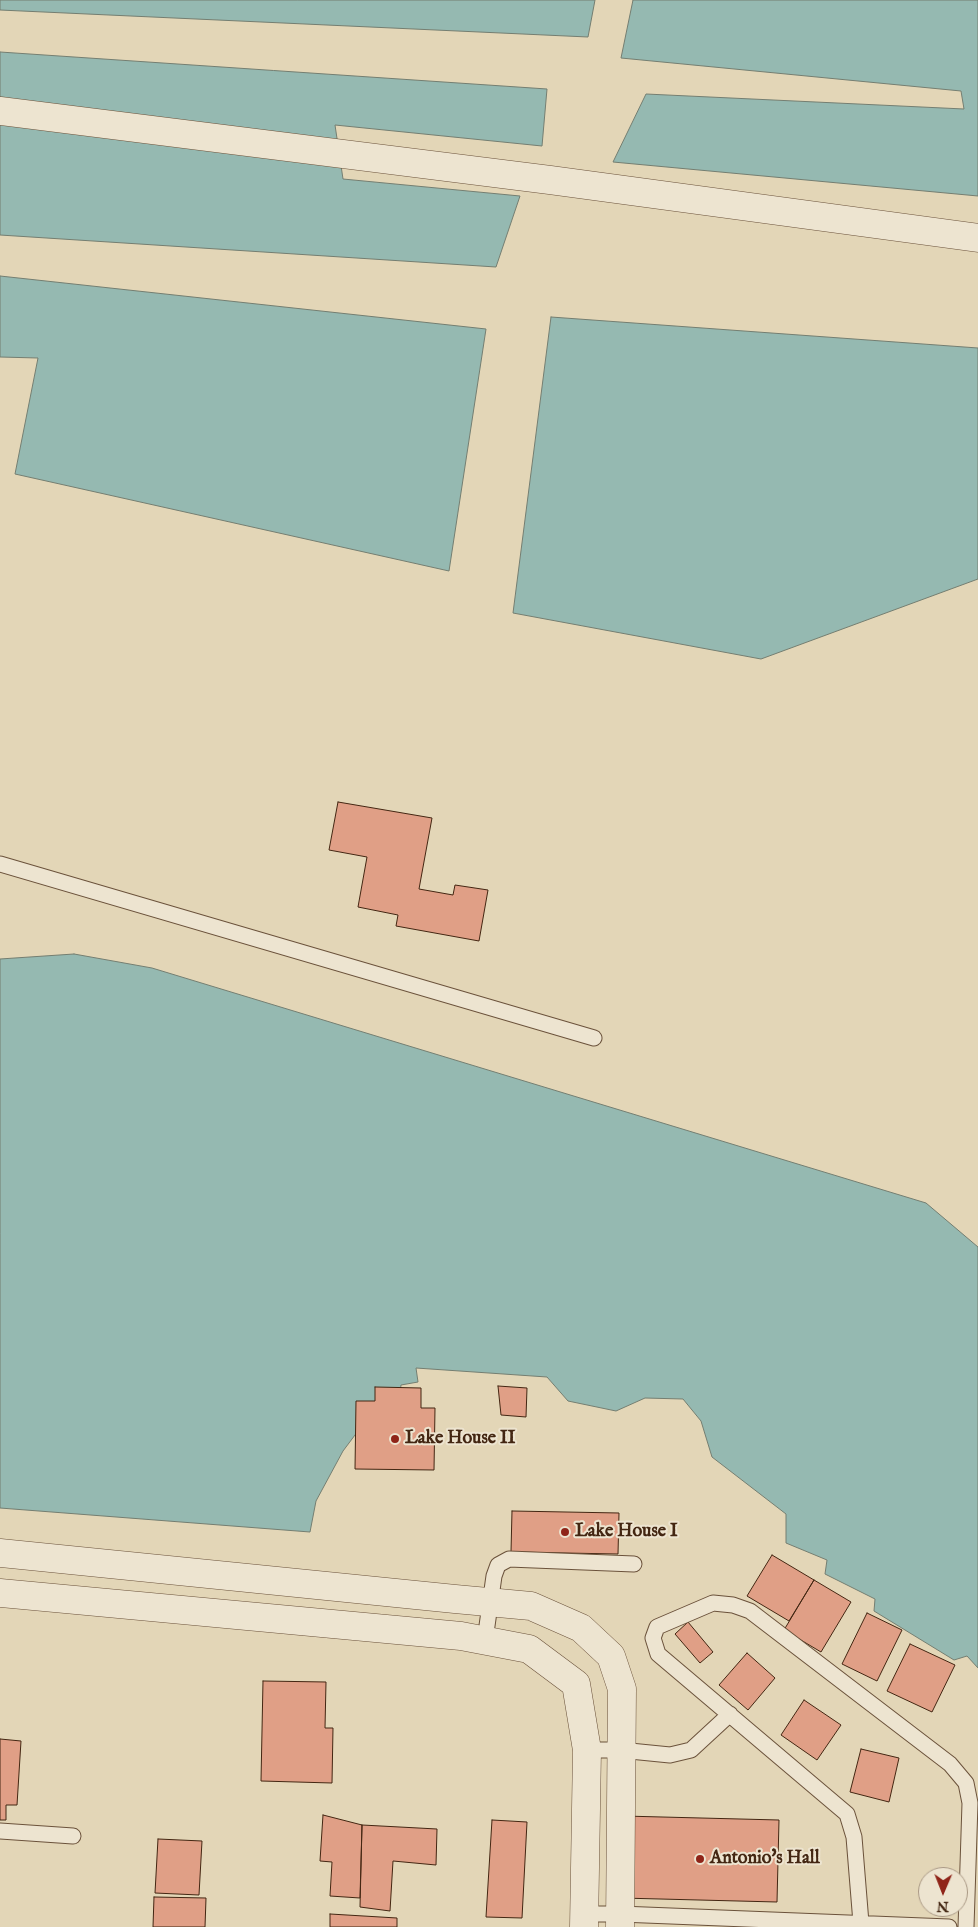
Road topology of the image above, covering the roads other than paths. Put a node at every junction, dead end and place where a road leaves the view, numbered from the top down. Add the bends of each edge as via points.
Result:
1 (0, 111) edge
2 (978, 238) edge
3 (0, 864) edge
4 (594, 1038) dead end
5 (0, 1553) edge
6 (634, 1564) dead end
7 (0, 1593) edge
8 (490, 1602) junction
9 (485, 1640) junction
10 (730, 1714) junction
11 (587, 1750) junction
12 (620, 1750) junction
13 (0, 1831) edge
14 (73, 1836) dead end
15 (584, 1920) edge
16 (620, 1920) edge
17 (861, 1923) junction
18 (949, 1927) edge
19 (966, 1927) edge

1 - 2 street
3 - 4 lane
5 - 8 street
6 - 8 lane via 509,1559 498,1566
7 - 9 street
8 - 9 lane
8 - 12 street via 531,1606 581,1628 611,1656 622,1689
9 - 11 street via 529,1649 576,1684
10 - 12 lane via 692,1750 670,1755
10 - 17 lane via 847,1814 854,1837
10 - 19 lane via 658,1654 654,1638 657,1627 713,1603 750,1611 950,1764 966,1783 970,1802
11 - 12 lane
11 - 15 street
12 - 16 street
13 - 14 lane
15 - 16 lane
16 - 17 lane
17 - 18 lane

